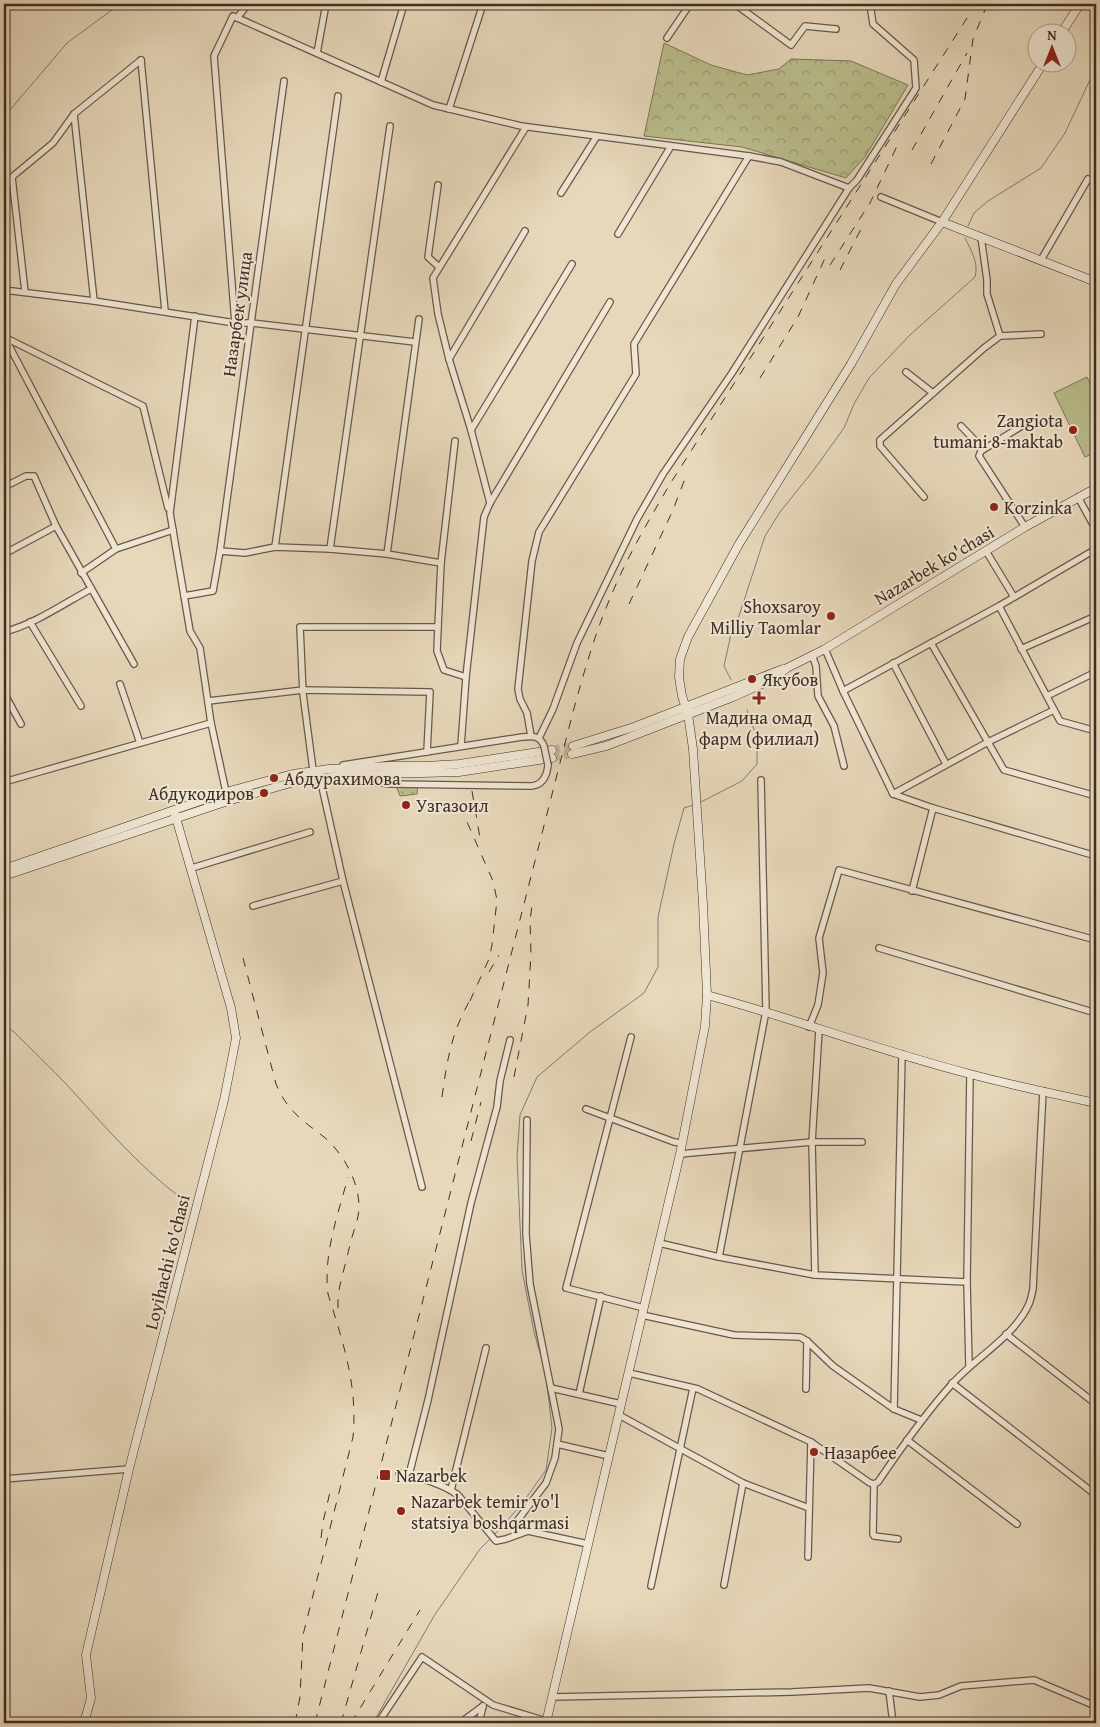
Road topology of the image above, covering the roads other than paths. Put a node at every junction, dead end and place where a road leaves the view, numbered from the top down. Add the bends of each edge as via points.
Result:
1 (248, 4) edge
2 (326, 4) edge
3 (404, 4) edge
4 (483, 4) edge
5 (690, 4) edge
6 (735, 4) edge
7 (870, 4) edge
8 (1080, 4) edge
9 (237, 18) junction
10 (1068, 22) edge
11 (836, 29) dead end
12 (667, 38) dead end
13 (317, 54) junction
14 (1038, 72) edge
15 (284, 81) dead end
16 (381, 82) junction
17 (338, 96) dead end
18 (449, 109) junction
19 (74, 114) junction
20 (390, 126) dead end
21 (526, 127) junction
22 (596, 136) junction
23 (671, 146) junction
24 (749, 156) junction
25 (1088, 179) dead end
26 (438, 185) dead end
27 (848, 188) junction
28 (561, 193) dead end
29 (881, 197) dead end
30 (942, 222) junction
31 (525, 231) dead end
32 (618, 234) dead end
33 (981, 237) junction
34 (1041, 260) junction
35 (572, 264) dead end
36 (439, 267) junction
37 (1096, 282) edge
38 (4, 290) edge
39 (25, 292) junction
40 (94, 301) junction
41 (610, 302) dead end
42 (165, 312) junction
43 (195, 316) junction
44 (419, 319) dead end
45 (236, 322) junction
46 (251, 323) junction
47 (306, 329) junction
48 (1041, 334) dead end
49 (360, 336) junction
50 (1000, 336) junction
51 (4, 337) edge
52 (415, 342) junction
53 (449, 359) junction
54 (906, 372) dead end
55 (933, 393) junction
56 (1030, 421) dead end
57 (961, 426) dead end
58 (471, 430) junction
59 (455, 441) dead end
60 (983, 449) junction
61 (5, 485) edge
62 (1096, 488) edge
63 (924, 496) dead end
64 (1078, 497) junction
65 (490, 503) junction
66 (170, 513) junction
67 (56, 526) junction
68 (1026, 527) junction
69 (173, 530) junction
70 (1096, 530) edge
71 (276, 547) junction
72 (116, 549) junction
73 (330, 549) junction
74 (1096, 550) edge
75 (220, 551) junction
76 (986, 551) junction
77 (4, 554) edge
78 (386, 554) junction
79 (441, 563) junction
80 (81, 573) junction
81 (91, 589) junction
82 (184, 596) junction
83 (1014, 597) junction
84 (999, 606) junction
85 (1096, 616) edge
86 (30, 622) junction
87 (438, 627) junction
88 (4, 632) edge
89 (932, 643) junction
90 (825, 648) junction
91 (1021, 649) junction
92 (812, 655) junction
93 (893, 663) junction
94 (134, 664) dead end
95 (1096, 672) edge
96 (466, 677) junction
97 (120, 684) dead end
98 (303, 690) junction
99 (842, 691) junction
100 (4, 695) edge
101 (1046, 696) junction
102 (208, 701) junction
103 (81, 706) dead end
104 (1054, 710) junction
105 (687, 711) junction
106 (211, 723) junction
107 (21, 724) dead end
108 (1096, 731) edge
109 (531, 736) junction
110 (540, 738) junction
111 (988, 742) junction
112 (140, 743) junction
113 (461, 746) junction
114 (573, 750) tunnel mouth
115 (427, 752) junction
116 (551, 758) junction
117 (946, 764) junction
118 (844, 766) dead end
119 (313, 770) junction
120 (329, 773) junction
121 (320, 778) junction
122 (761, 780) dead end
123 (4, 782) edge
124 (226, 792) junction
125 (893, 794) junction
126 (1096, 796) edge
127 (933, 808) junction
128 (175, 814) junction
129 (310, 832) dead end
130 (1096, 856) edge
131 (192, 868) junction
132 (4, 869) edge
133 (4, 876) edge
134 (342, 881) junction
135 (912, 891) junction
136 (253, 906) dead end
137 (1096, 940) edge
138 (879, 948) dead end
139 (707, 995) junction
140 (766, 1011) junction
141 (1096, 1012) edge
142 (809, 1027) junction
143 (819, 1030) junction
144 (631, 1037) dead end
145 (510, 1040) dead end
146 (902, 1054) junction
147 (970, 1074) junction
148 (1043, 1091) junction
149 (1096, 1103) edge
150 (586, 1110) dead end
151 (610, 1118) junction
152 (527, 1120) dead end
153 (812, 1142) junction
154 (862, 1142) dead end
155 (682, 1143) junction
156 (739, 1150) junction
157 (680, 1154) junction
158 (422, 1187) dead end
159 (659, 1244) junction
160 (719, 1257) junction
161 (815, 1275) junction
162 (897, 1278) junction
163 (967, 1282) junction
164 (600, 1296) junction
165 (643, 1312) junction
166 (1006, 1334) junction
167 (807, 1341) junction
168 (486, 1348) dead end
169 (969, 1366) junction
170 (629, 1372) junction
171 (952, 1383) junction
172 (550, 1388) junction
173 (693, 1388) junction
174 (806, 1389) dead end
175 (579, 1394) junction
176 (621, 1404) junction
177 (1096, 1404) edge
178 (894, 1409) junction
179 (619, 1415) junction
180 (921, 1420) junction
181 (907, 1440) junction
182 (811, 1442) junction
183 (557, 1444) junction
184 (680, 1449) junction
185 (609, 1456) junction
186 (129, 1469) junction
187 (399, 1473) dead end
188 (409, 1475) junction
189 (4, 1479) edge
190 (743, 1483) junction
191 (874, 1484) junction
192 (451, 1490) junction
193 (1096, 1495) edge
194 (809, 1508) junction
195 (1017, 1524) dead end
196 (521, 1534) junction
197 (898, 1539) dead end
198 (588, 1544) junction
199 (808, 1557) dead end
200 (724, 1585) dead end
201 (651, 1586) dead end
202 (889, 1690) junction
203 (552, 1697) junction
204 (485, 1699) junction
205 (1096, 1703) edge
206 (483, 1706) junction
207 (546, 1722) edge
208 (84, 1723) edge
209 (378, 1723) edge
210 (460, 1723) edge
211 (479, 1723) edge
212 (894, 1723) edge

1 - 9 street
2 - 13 street
3 - 16 street
4 - 18 street
5 - 12 street
6 - 11 street via 791,45 805,26
7 - 27 street via 873,24 914,60 916,88 857,180
8 - 10 main road
9 - 13 street
9 - 45 street via 233,16 214,56
13 - 16 street
14 - 30 main road
15 - 46 street, Назарбек улица
16 - 18 street
17 - 47 street
18 - 21 street
19 - 39 street via 53,143 12,177
19 - 40 street
19 - 42 street via 142,60
20 - 49 street
21 - 22 street
21 - 36 street
22 - 23 street
22 - 28 street
23 - 24 street
23 - 32 street
24 - 27 street via 780,162
24 - 109 street via 634,344 636,374 539,532 532,561 518,689
25 - 34 street
26 - 36 street via 428,256
27 - 110 street via 645,504 577,643
29 - 30 street
30 - 33 main road
30 - 105 main road via 896,284 851,364 739,544 688,637 679,666
31 - 53 street
33 - 34 main road
33 - 50 street via 987,294
34 - 37 main road
35 - 58 street
36 - 53 street via 433,278
38 - 39 street
39 - 40 street
40 - 42 street
41 - 65 street
42 - 43 street
43 - 45 street
43 - 66 street
44 - 52 street
45 - 46 street
46 - 47 street
46 - 75 street, Назарбек улица
47 - 49 street
47 - 71 street
48 - 50 street
49 - 52 street
49 - 73 street
50 - 55 street
51 - 66 street via 143,406
51 - 72 street
52 - 78 street
53 - 58 street
54 - 55 street
55 - 63 street via 879,443
56 - 60 street
57 - 60 street
58 - 65 street
59 - 79 street
60 - 68 street via 979,456
61 - 67 street via 34,476
62 - 64 main road, Nazarbek ko'chasi
64 - 68 main road, Nazarbek ko'chasi
64 - 70 street
65 - 96 street via 484,517
66 - 69 street
67 - 77 street
67 - 80 street
68 - 76 main road, Nazarbek ko'chasi
69 - 72 street
69 - 82 street
71 - 73 street
71 - 75 street via 245,553
72 - 80 street
73 - 78 street
74 - 83 street
75 - 82 street, Назарбек улица via 213,591
76 - 83 street
76 - 90 main road, Nazarbek ko'chasi
78 - 79 street
79 - 87 street
80 - 81 street
81 - 86 street
81 - 94 street
82 - 102 street via 190,631 200,648
83 - 84 street
84 - 89 street
84 - 91 street
85 - 91 street
86 - 88 street
86 - 103 street
87 - 96 street via 437,652 444,670
87 - 98 street via 300,627
89 - 93 street
89 - 111 street
90 - 92 main road, Nazarbek ko'chasi
90 - 99 street
91 - 101 street
92 - 105 main road, Nazarbek ko'chasi via 774,679
92 - 118 street via 818,696 834,726
93 - 99 street
93 - 117 street
95 - 101 street
96 - 113 street
97 - 112 street
98 - 102 street
98 - 115 street via 430,692
98 - 119 street
99 - 125 street
100 - 107 street
101 - 104 street
102 - 106 street
104 - 108 street via 1060,720
104 - 111 street
105 - 114 main road, Nazarbek ko'chasi via 606,746
105 - 139 main road via 696,796
106 - 112 street
106 - 124 street
109 - 110 street
109 - 113 street
110 - 116 street, bridge
111 - 117 street
111 - 126 street via 1004,770
112 - 123 street
113 - 115 street
115 - 120 street
116 - 120 main road via 388,766
116 - 120 street via 545,778 531,786 391,784
117 - 125 street
119 - 120 main road
119 - 124 main road
120 - 121 main road
121 - 128 main road via 269,788
121 - 134 street
122 - 140 street
124 - 128 main road
125 - 127 street
127 - 130 street
127 - 135 street
128 - 131 main road, Loyihachi ko'chasi
128 - 132 main road
128 - 133 main road
129 - 131 street
131 - 186 main road, Loyihachi ko'chasi via 231,1008 236,1038 224,1100
134 - 136 street
134 - 158 street
135 - 137 street
135 - 142 street via 839,870 820,938 823,973 818,1005
138 - 141 street
139 - 140 main road
139 - 155 main road via 700,1056
140 - 142 main road
140 - 156 street
142 - 143 main road
143 - 146 main road
143 - 153 street
144 - 151 street
145 - 188 street
146 - 147 main road
146 - 162 street
147 - 148 main road
147 - 163 street
148 - 149 main road
148 - 166 street via 1033,1289 1029,1304
150 - 151 street
151 - 155 street
151 - 164 street via 566,1288
152 - 172 street via 526,1234 530,1284
153 - 154 street
153 - 156 street
153 - 161 street
155 - 157 main road
156 - 157 street
156 - 160 street
157 - 159 main road
159 - 160 street
159 - 165 main road
160 - 161 street
161 - 162 street
162 - 163 street
162 - 178 street
163 - 169 street
164 - 165 street
164 - 175 street
165 - 167 street via 734,1335 800,1336
165 - 170 main road
166 - 169 street
166 - 177 street
167 - 174 street
167 - 178 street via 833,1366
168 - 192 street
169 - 171 street
170 - 173 street
170 - 176 main road
171 - 180 street
171 - 193 street
172 - 175 street
172 - 183 street via 559,1430
173 - 182 street
173 - 184 street
175 - 176 street
176 - 179 main road
178 - 180 street
179 - 184 street
179 - 185 main road
180 - 181 street
181 - 191 street
181 - 195 street
182 - 191 street
182 - 194 street
183 - 185 street
183 - 196 street via 546,1483 517,1521
184 - 190 street
184 - 201 street
185 - 198 main road
186 - 189 street
186 - 208 main road, Loyihachi ko'chasi via 86,1655 91,1698
187 - 188 street
188 - 192 street
190 - 194 street
190 - 200 street
191 - 197 street via 873,1534
192 - 196 street via 496,1541
194 - 199 street
196 - 198 street via 528,1531
198 - 203 main road
202 - 203 street
202 - 205 street via 939,1696 961,1686 1034,1680 1093,1705
202 - 212 street
203 - 207 main road
204 - 206 street
204 - 207 street via 493,1705
204 - 209 street via 422,1657
206 - 210 street
206 - 211 street

